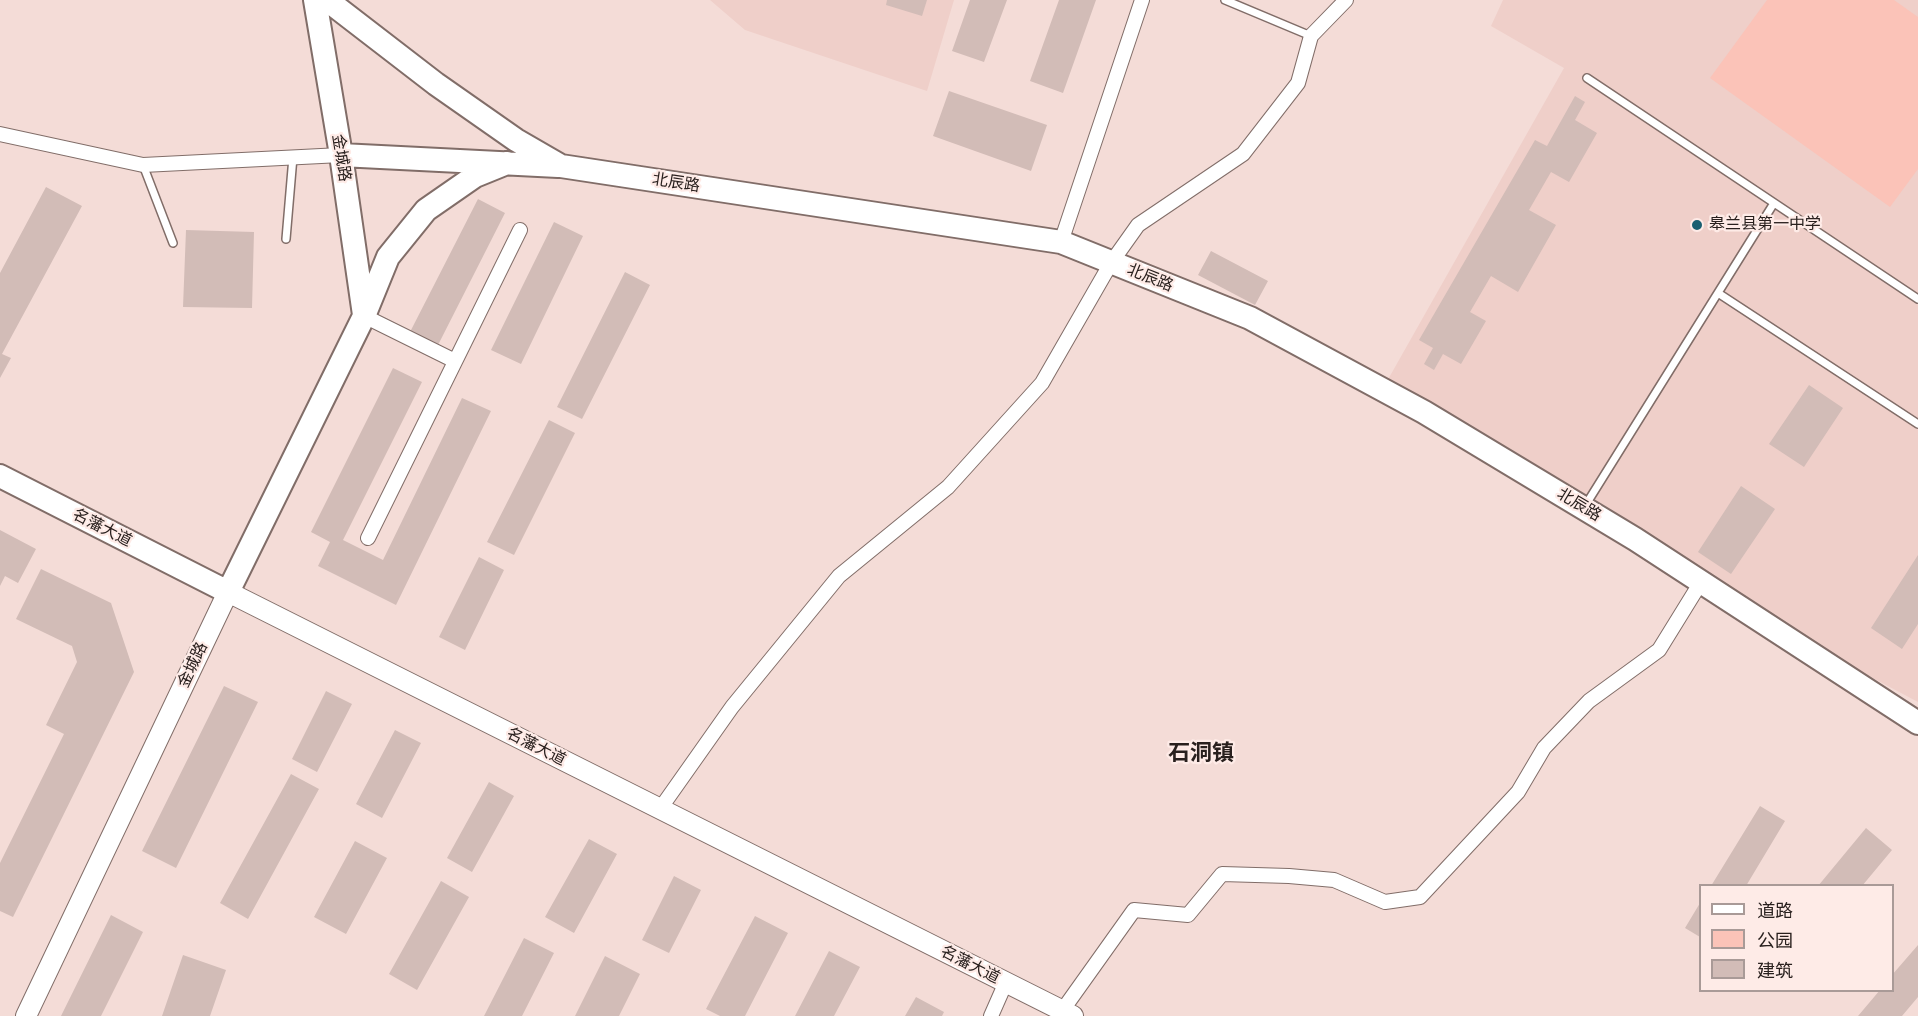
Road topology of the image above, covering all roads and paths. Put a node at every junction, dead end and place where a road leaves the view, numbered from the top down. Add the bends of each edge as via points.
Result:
1 (315, 0) edge
2 (327, 0) edge
3 (1142, 0) edge
4 (1225, 0) edge
5 (1347, 0) edge
6 (1311, 36) junction
7 (1587, 78) dead end
8 (0, 134) edge
9 (341, 155) junction
10 (293, 157) junction
11 (507, 163) junction
12 (143, 165) junction
13 (561, 166) junction
14 (1774, 203) junction
15 (520, 230) dead end
16 (286, 239) dead end
17 (1061, 242) junction
18 (173, 243) dead end
19 (1111, 262) junction
20 (1718, 293) junction
21 (1918, 299) edge
22 (364, 316) junction
23 (455, 361) junction
24 (1918, 424) edge
25 (0, 477) edge
26 (1584, 508) junction
27 (368, 538) dead end
28 (1701, 582) junction
29 (228, 592) junction
30 (1918, 723) edge
31 (660, 809) junction
32 (1006, 982) junction
33 (1067, 1013) edge
34 (26, 1016) edge
35 (991, 1016) edge

1 - 9 main road, 金城路
2 - 13 main road, 北辰路 via 445,90
3 - 17 street
4 - 6 lane
5 - 6 street
6 - 19 street via 1298,83 1243,154 1138,225
7 - 14 lane
8 - 12 street
9 - 10 street
9 - 11 main road
9 - 22 main road, 金城路
10 - 12 street
10 - 16 lane
11 - 13 main road
11 - 22 main road, 金城路 via 475,176 426,210 388,257
12 - 18 lane
13 - 17 main road, 北辰路
14 - 20 lane
14 - 21 lane
15 - 23 street
17 - 19 main road, 北辰路
19 - 26 main road, 北辰路 via 1250,318 1424,412
19 - 31 street via 1042,383 948,487 839,576 732,707
20 - 24 lane
20 - 26 lane
22 - 23 street
22 - 29 main road, 金城路
23 - 27 street
25 - 29 main road, 名藩大道
26 - 28 main road, 北辰路
28 - 30 main road, 北辰路
28 - 33 street via 1659,650 1589,700 1544,748 1518,792 1420,897 1385,902 1334,880 1222,874 1188,915 1134,910
29 - 31 main road, 名藩大道
29 - 34 main road, 金城路
31 - 32 main road, 名藩大道
32 - 33 main road, 名藩大道
32 - 35 street

